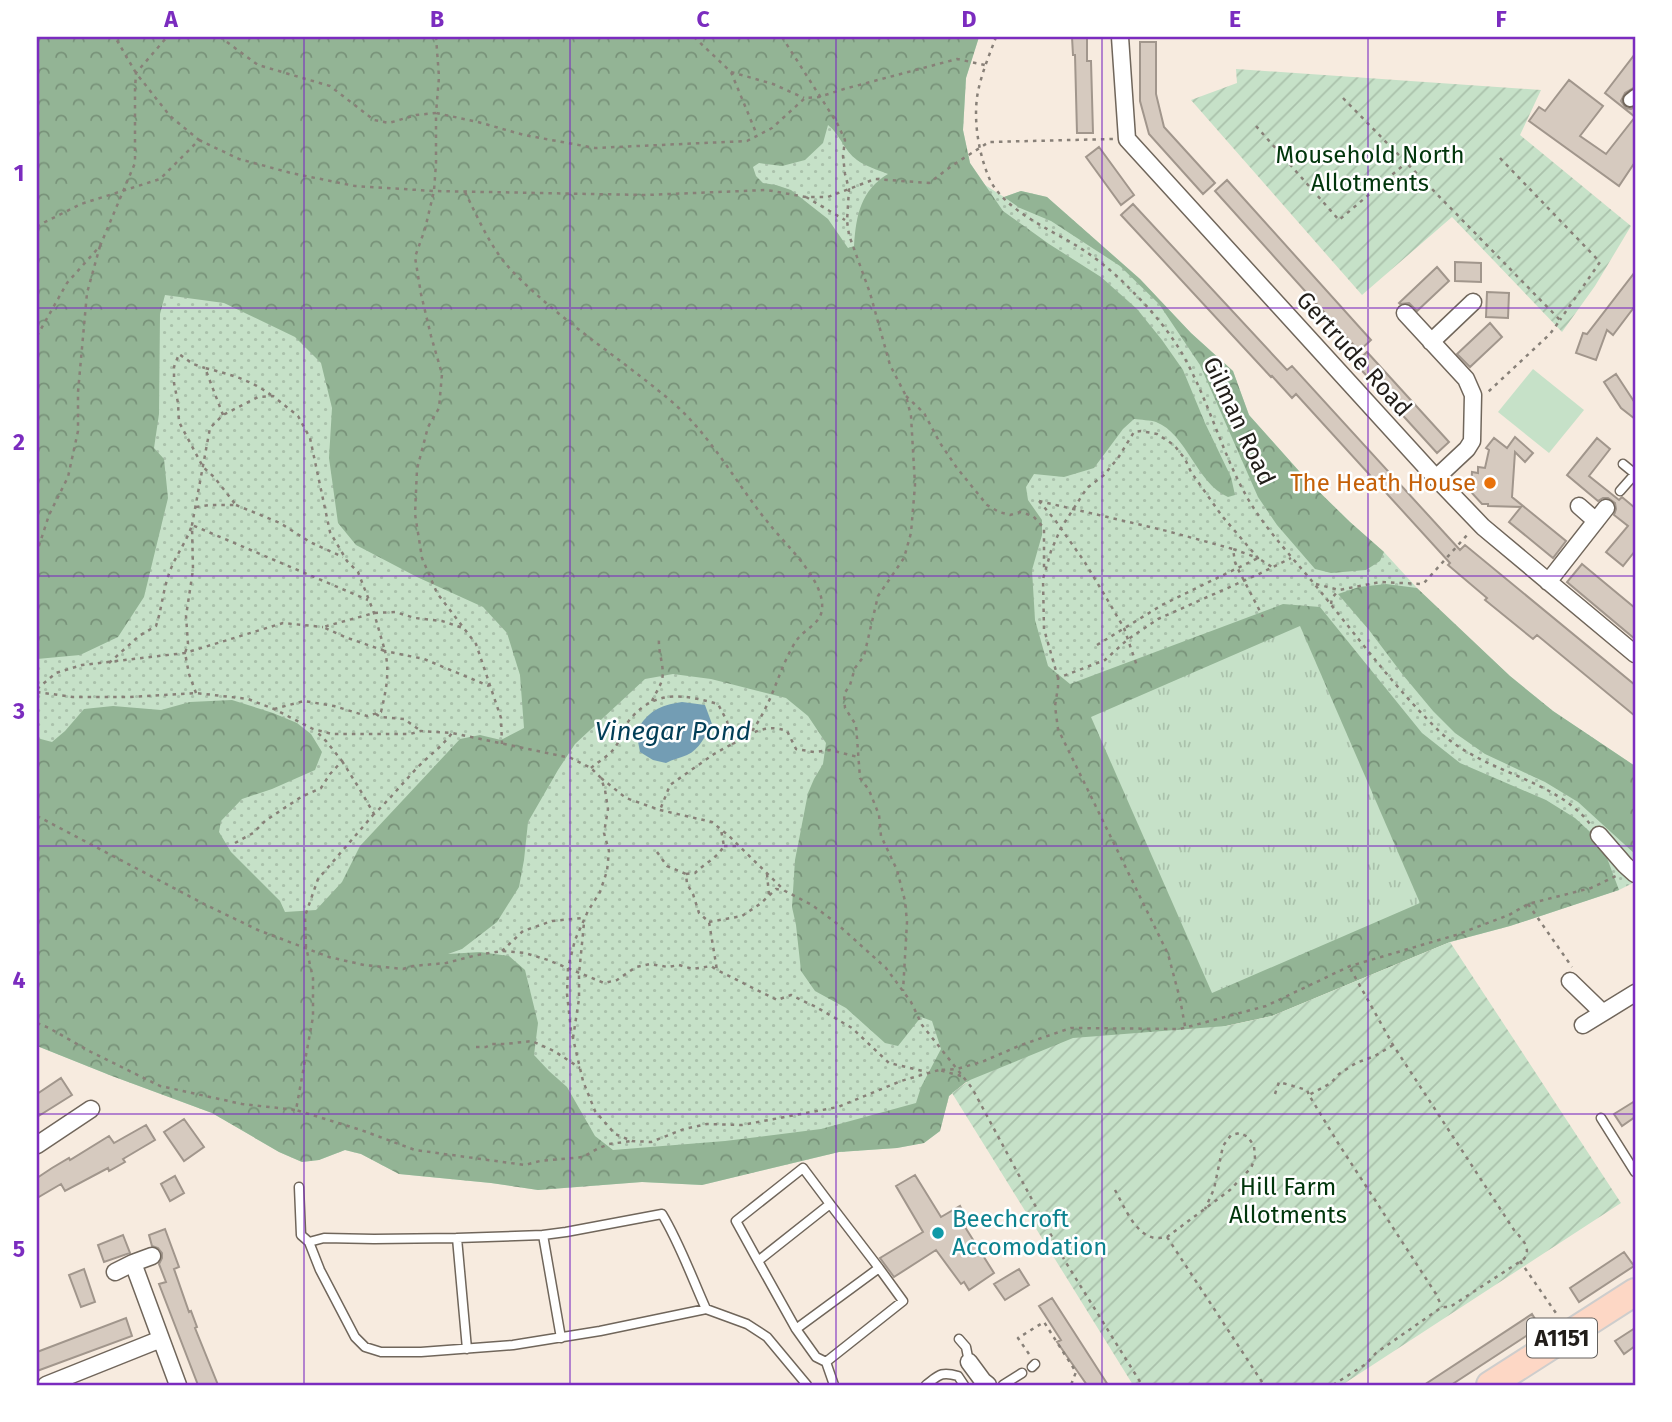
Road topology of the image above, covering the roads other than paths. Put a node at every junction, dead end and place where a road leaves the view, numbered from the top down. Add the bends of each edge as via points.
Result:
1 (1120, 37) edge
2 (1473, 302) dead end
3 (1405, 313) dead end
4 (1431, 342) junction
5 (1623, 464) dead end
6 (1635, 474) edge
7 (1436, 478) junction
8 (1620, 491) dead end
9 (1579, 506) dead end
10 (1548, 582) junction
11 (1635, 654) edge
12 (1599, 835) road end
13 (1630, 870) edge
14 (1570, 981) road end
15 (1635, 993) edge
16 (1602, 1012) junction
17 (1583, 1025) dead end
18 (91, 1109) dead end
19 (1601, 1118) dead end
20 (37, 1144) edge
21 (1635, 1172) edge
22 (299, 1187) dead end
23 (830, 1204) junction
24 (543, 1235) junction
25 (457, 1238) junction
26 (309, 1242) junction
27 (152, 1256) dead end
28 (758, 1261) junction
29 (133, 1263) junction
30 (879, 1268) junction
31 (115, 1272) dead end
32 (1635, 1292) edge
33 (706, 1309) junction
34 (796, 1329) junction
35 (561, 1338) junction
36 (161, 1339) junction
37 (959, 1339) dead end
38 (467, 1349) junction
39 (826, 1362) junction
40 (969, 1362) joint
41 (1022, 1373) dead end
42 (46, 1385) edge
43 (178, 1385) edge
44 (807, 1385) edge
45 (834, 1385) edge
46 (926, 1385) edge
47 (964, 1385) edge
48 (988, 1385) edge
49 (1003, 1385) edge
50 (1490, 1385) edge

1 - 7 street, Gertrude Road via 1127,139
2 - 4 street
3 - 4 street
4 - 7 street via 1466,379 1473,395 1472,441
5 - 6 lane
6 - 8 lane
7 - 10 street, Gertrude Road via 1479,523
9 - 10 street via 1604,511
10 - 11 street, Gertrude Road
12 - 13 street
14 - 16 street
15 - 16 street
16 - 17 street
18 - 20 street
19 - 21 lane
22 - 26 lane via 301,1235
23 - 28 lane
23 - 28 lane via 803,1168 746,1213 736,1221
23 - 30 lane
24 - 25 lane
24 - 33 lane via 662,1214
24 - 35 lane
25 - 26 lane via 324,1238
25 - 38 lane
26 - 38 lane via 355,1337 365,1347 381,1352
27 - 29 street
28 - 34 lane
29 - 31 street
29 - 36 street
30 - 34 lane
30 - 39 lane via 903,1301
32 - 50 main road, A1151
33 - 35 lane
33 - 44 lane via 767,1337
34 - 39 lane via 816,1357
35 - 38 lane
36 - 42 street
36 - 43 street
37 - 40 lane
39 - 45 lane
40 - 48 street
41 - 49 lane
46 - 47 lane via 946,1372 958,1376

